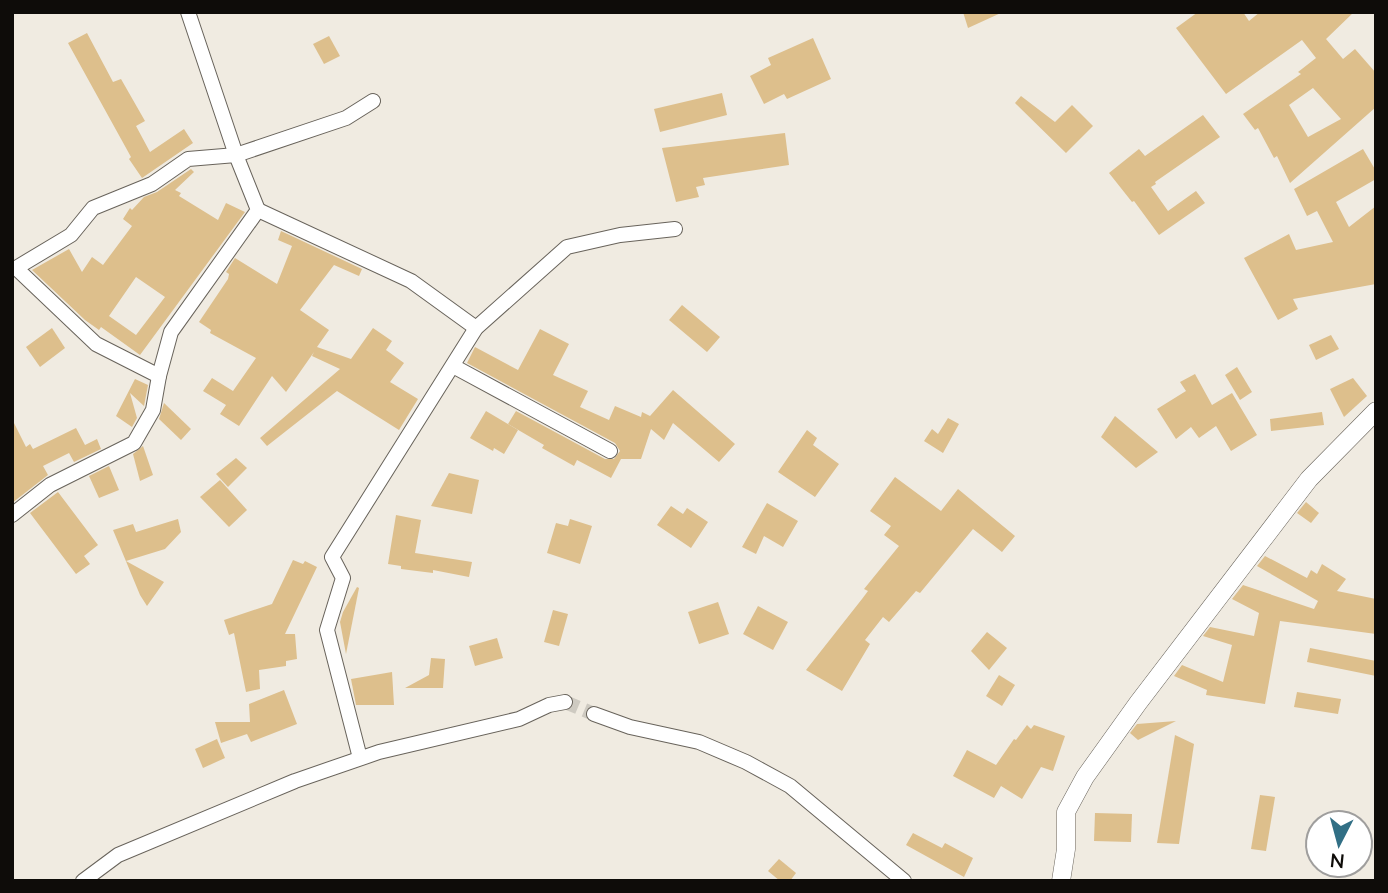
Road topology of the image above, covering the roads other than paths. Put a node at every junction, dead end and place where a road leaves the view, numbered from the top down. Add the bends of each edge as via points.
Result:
1 (188, 12) edge
2 (373, 101) dead end
3 (236, 155) junction
4 (258, 210) junction
5 (675, 229) dead end
6 (476, 328) junction
7 (453, 366) junction
8 (159, 376) junction
9 (1376, 411) edge
10 (610, 451) dead end
11 (12, 515) edge
12 (565, 702) tunnel mouth
13 (594, 714) tunnel mouth
14 (360, 758) junction
15 (83, 881) edge
16 (904, 881) edge
17 (1061, 881) edge

1 - 3 street
2 - 3 street via 346,118
3 - 4 street
3 - 8 street via 188,159 152,184 93,208 71,235 16,268 96,344
4 - 6 street via 411,281
4 - 8 street via 171,332
5 - 6 street via 567,247
6 - 7 street
7 - 10 street
7 - 14 street via 332,557 343,578 327,630
8 - 11 street via 153,410 134,443 50,485
9 - 17 street via 1309,479 1085,776 1066,812
12 - 14 street via 519,719
13 - 16 street via 699,742 746,762 790,786
14 - 15 street via 118,855

